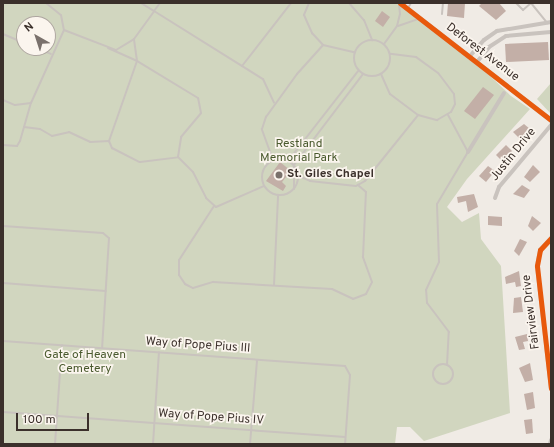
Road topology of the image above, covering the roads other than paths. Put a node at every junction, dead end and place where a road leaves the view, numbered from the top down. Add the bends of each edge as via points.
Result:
1 (46, 3) edge
2 (141, 3) edge
3 (160, 3) edge
4 (291, 3) edge
5 (309, 3) edge
6 (348, 3) edge
7 (399, 3) edge
8 (412, 3) edge
9 (443, 3) edge
10 (516, 3) edge
11 (531, 3) edge
12 (407, 9) junction
13 (154, 11) junction
14 (442, 14) dead end
15 (420, 19) junction
16 (549, 23) edge
17 (397, 26) junction
18 (64, 30) junction
19 (551, 31) edge
20 (3, 34) edge
21 (134, 39) junction
22 (16, 40) edge
23 (372, 40) junction
24 (384, 44) junction
25 (56, 45) edge
26 (323, 45) junction
27 (108, 48) junction
28 (354, 52) junction
29 (390, 54) junction
30 (50, 56) edge
31 (470, 56) junction
32 (137, 61) junction
33 (477, 62) junction
34 (242, 66) junction
35 (358, 71) junction
36 (363, 74) junction
37 (382, 74) junction
38 (504, 93) dead end
39 (3, 100) edge
40 (31, 103) junction
41 (274, 103) junction
42 (418, 115) junction
43 (448, 115) junction
44 (551, 120) edge
45 (551, 125) edge
46 (24, 127) junction
47 (109, 141) junction
48 (3, 145) edge
49 (468, 152) junction
50 (178, 157) junction
51 (273, 160) junction
52 (288, 161) junction
53 (294, 165) junction
54 (293, 172) dead end
55 (299, 176) junction
56 (294, 178) dead end
57 (358, 185) junction
58 (264, 186) junction
59 (294, 190) junction
60 (278, 196) junction
61 (495, 198) dead end
62 (214, 206) junction
63 (3, 226) edge
64 (551, 238) edge
65 (3, 284) edge
66 (274, 285) junction
67 (106, 291) junction
68 (3, 341) edge
69 (62, 345) junction
70 (102, 348) junction
71 (159, 352) junction
72 (257, 360) junction
73 (447, 365) junction
74 (550, 374) edge
75 (551, 388) edge
76 (3, 412) edge
77 (57, 416) junction
78 (154, 423) junction
79 (251, 430) junction
80 (345, 437) junction
81 (551, 440) edge
82 (55, 444) edge
83 (153, 444) edge
84 (250, 444) edge
85 (344, 444) edge
86 (550, 444) edge

1 - 18 lane via 61,15
2 - 13 lane
3 - 13 lane
4 - 34 lane
5 - 26 lane via 304,15 305,24
6 - 23 lane via 364,20
7 - 12 street, Deforest Avenue
7 - 17 lane
8 - 12 lane
9 - 14 lane
10 - 11 lane via 523,10
11 - 16 lane
12 - 15 street, Deforest Avenue
13 - 21 lane
13 - 34 lane
15 - 17 lane
15 - 31 street, Deforest Avenue
16 - 19 street
16 - 31 street via 497,31 484,40
17 - 24 lane
18 - 25 lane
18 - 27 lane
19 - 33 street via 506,36 489,47
20 - 22 lane
21 - 27 lane via 121,49
21 - 32 lane
23 - 24 lane
23 - 28 lane via 362,43
24 - 29 lane
26 - 28 lane
26 - 41 lane
27 - 32 lane
28 - 35 lane via 354,62
29 - 37 lane via 389,65
29 - 43 lane via 416,57 446,80 454,94 455,104
30 - 40 lane
31 - 33 street, Deforest Avenue
32 - 47 lane
32 - 50 lane via 188,91 202,105 201,114 181,138
33 - 44 street, Deforest Avenue
34 - 41 lane via 263,79
35 - 36 lane
35 - 52 lane
36 - 37 lane
36 - 53 lane
37 - 42 lane via 390,94
38 - 49 street
39 - 40 lane via 15,105
40 - 46 lane
41 - 51 lane via 262,129
42 - 43 lane via 437,120
42 - 57 lane via 365,182
43 - 49 lane
45 - 61 street, Justin Drive via 499,187
46 - 47 lane via 40,129 52,136 69,132 90,142
46 - 48 lane via 17,146
47 - 50 lane via 112,148 140,162
49 - 73 lane via 437,204 439,262 426,290 427,304 449,332
50 - 62 lane via 193,172 199,187
51 - 52 lane
51 - 58 lane via 262,174
52 - 53 lane
53 - 54 lane
53 - 55 lane
55 - 57 lane via 342,186
55 - 59 lane
56 - 59 lane
57 - 66 lane via 367,195 363,257 372,282 366,294 353,299 332,289
58 - 60 lane
58 - 62 lane via 220,206
59 - 60 lane
60 - 66 lane
62 - 66 lane via 179,260 179,275 185,284 193,288 213,282
63 - 67 lane via 103,233 109,238
64 - 74 street, Fairview Drive via 540,250 537,266
65 - 67 lane
67 - 70 lane
68 - 69 lane, Way of Pope Pius III
69 - 70 lane, Way of Pope Pius III
69 - 77 lane
70 - 71 lane, Way of Pope Pius III
71 - 72 lane, Way of Pope Pius III
71 - 78 lane
72 - 79 lane
72 - 80 lane, Way of Pope Pius III via 345,366 350,375
73 - 73 lane via 441,364 434,370 437,382 443,384 452,379 452,369
74 - 75 street, Fairview Drive
76 - 77 lane, Way of Pope Pius IV
77 - 78 lane, Way of Pope Pius IV
77 - 82 lane
78 - 79 lane, Way of Pope Pius IV
78 - 83 lane
79 - 80 lane, Way of Pope Pius IV
79 - 84 lane
80 - 85 lane
81 - 86 street

